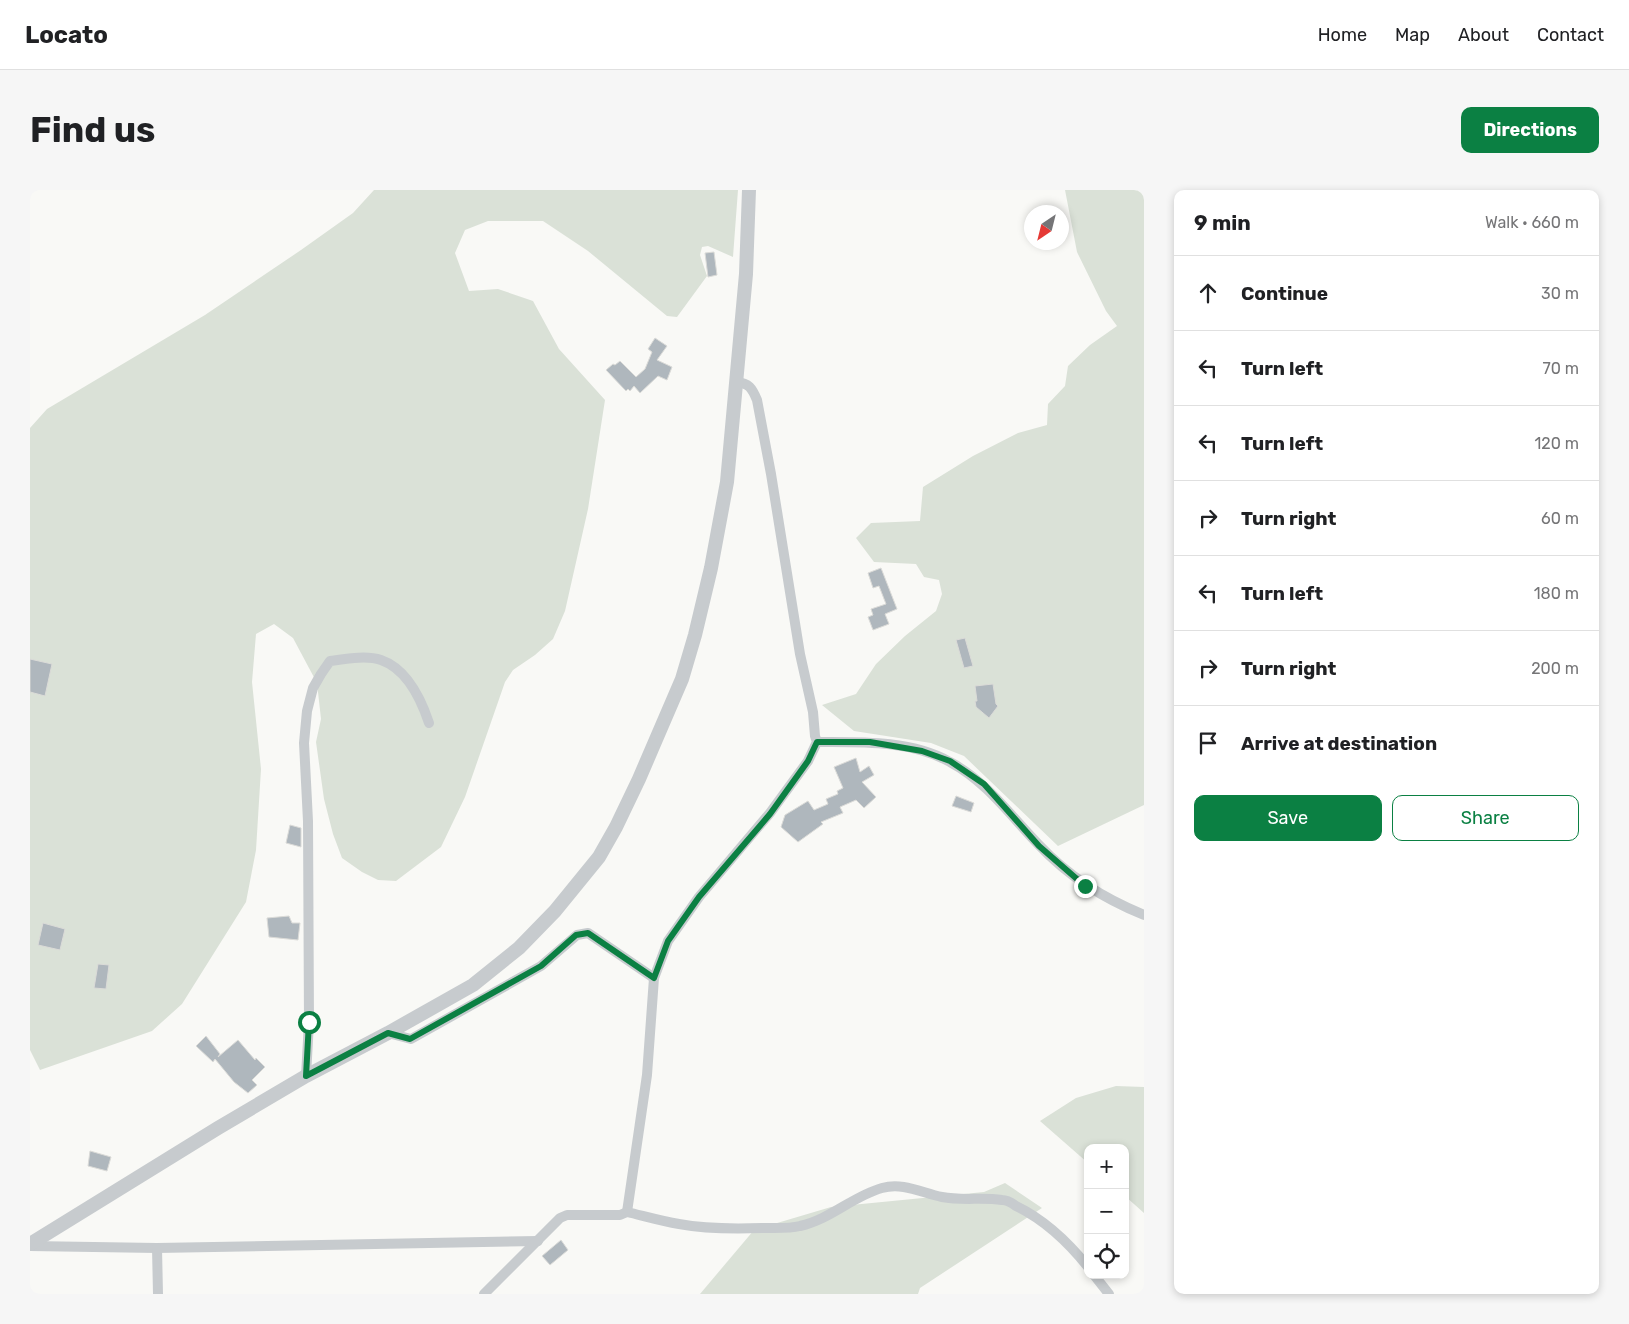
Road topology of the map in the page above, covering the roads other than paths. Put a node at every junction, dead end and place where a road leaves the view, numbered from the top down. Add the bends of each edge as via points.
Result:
1 (749, 190) edge
2 (736, 382) junction
3 (429, 723) dead end
4 (817, 742) junction
5 (1144, 916) edge
6 (654, 978) junction
7 (388, 1033) junction
8 (306, 1076) junction
9 (627, 1212) junction
10 (538, 1241) junction
11 (30, 1245) edge
12 (156, 1248) junction
13 (1084, 1262) edge
14 (1097, 1279) edge
15 (158, 1294) edge
16 (484, 1294) edge
17 (1109, 1294) edge

1 - 2 street via 746,274
2 - 4 street via 746,383 757,400
2 - 7 street via 727,482 695,635 682,679 660,733 616,827 589,872 556,911 518,948 472,985
3 - 8 street via 405,678 380,660 330,661 313,688 304,742 308,821 309,1022
4 - 5 street via 870,742 922,751 950,761 984,784 1039,846 1085,886
4 - 6 street via 808,761 770,814 699,897 668,941
6 - 7 street via 588,933 576,935 541,966 410,1039
6 - 9 street via 647,1075
7 - 8 street
8 - 11 street
9 - 10 street via 620,1215 567,1215
9 - 13 street via 680,1224 744,1229 785,1228 825,1218 870,1192 898,1186 959,1200 1005,1200 1055,1231
10 - 12 street
10 - 16 street
11 - 12 street
12 - 15 street
14 - 17 street

